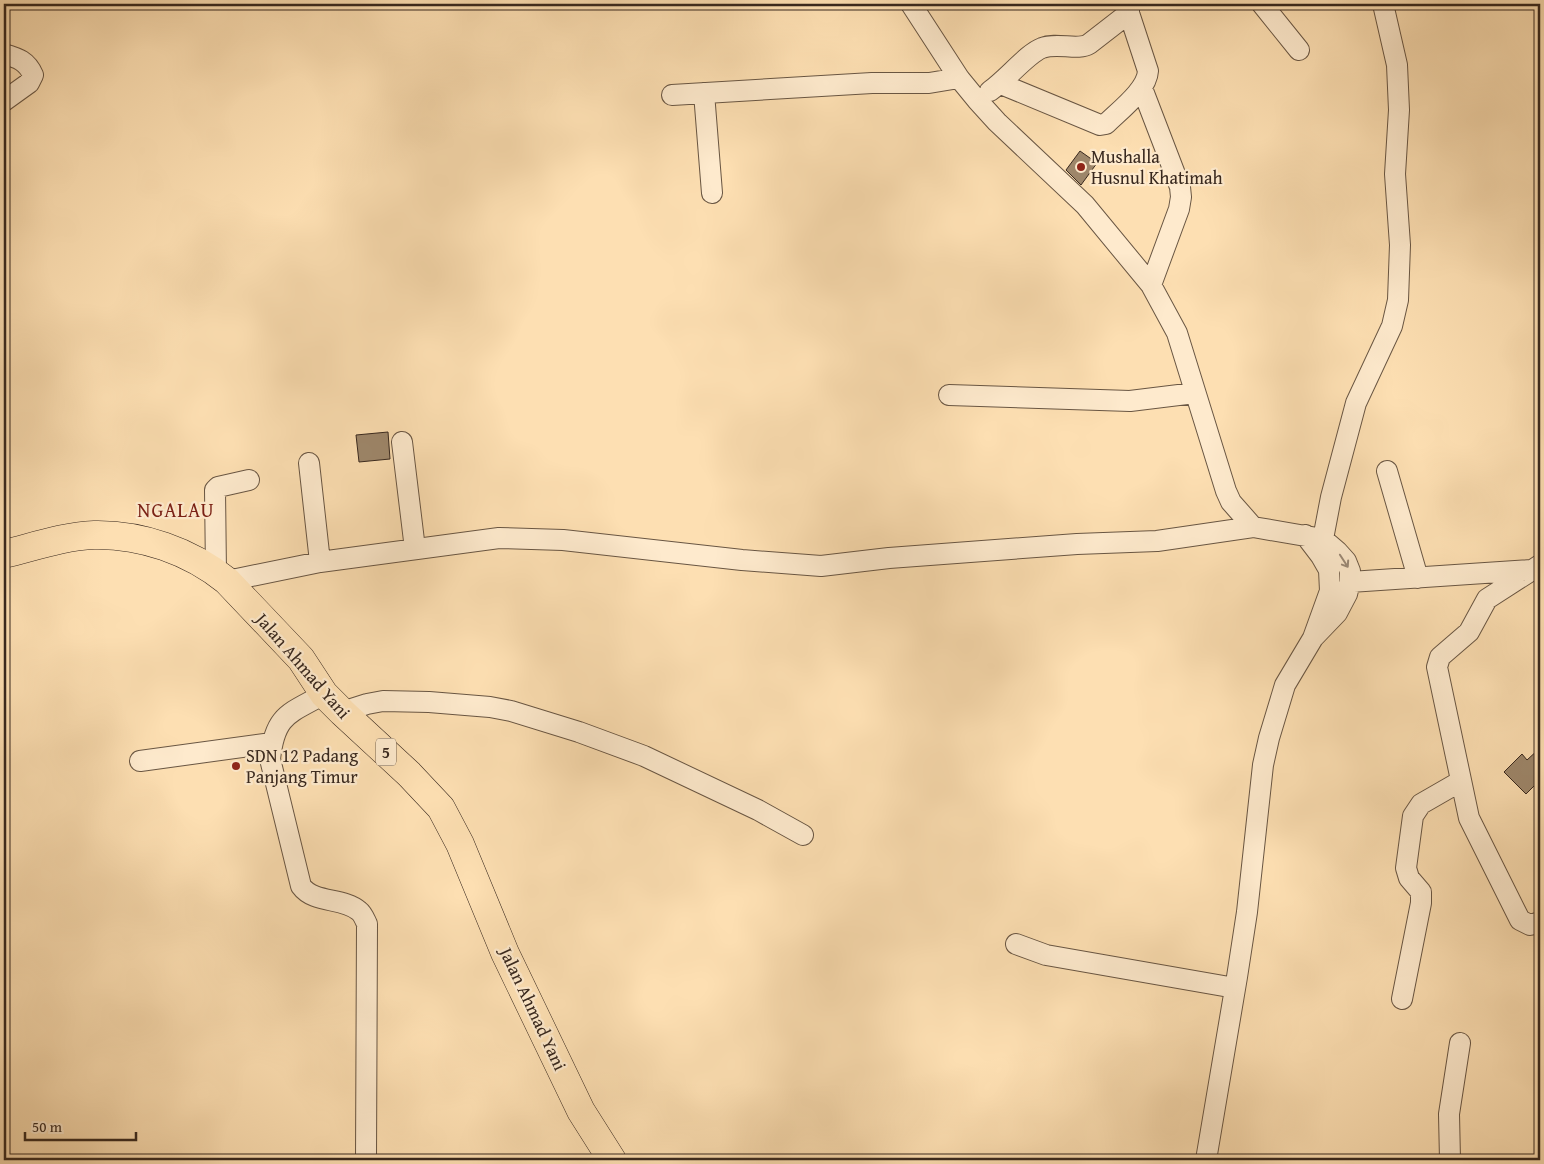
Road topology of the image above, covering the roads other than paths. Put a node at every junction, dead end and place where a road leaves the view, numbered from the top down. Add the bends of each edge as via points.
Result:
1 (911, 4) edge
2 (1262, 4) edge
3 (1382, 4) edge
4 (1129, 8) edge
5 (1299, 50) dead end
6 (4, 54) edge
7 (958, 78) junction
8 (1001, 84) junction
9 (1142, 88) junction
10 (704, 93) junction
11 (672, 95) dead end
12 (977, 100) junction
13 (4, 101) edge
14 (712, 193) dead end
15 (1152, 285) junction
16 (1195, 393) junction
17 (949, 395) dead end
18 (402, 442) dead end
19 (309, 463) dead end
20 (1387, 471) dead end
21 (249, 480) dead end
22 (1253, 527) junction
23 (1314, 537) junction
24 (414, 550) junction
25 (4, 554) edge
26 (320, 562) junction
27 (1538, 569) edge
28 (221, 576) junction
29 (1418, 578) junction
30 (1350, 582) junction
31 (1313, 638) junction
32 (333, 703) junction
33 (272, 742) junction
34 (140, 760) dead end
35 (1461, 781) junction
36 (803, 835) dead end
37 (1540, 922) edge
38 (1016, 944) dead end
39 (1235, 988) junction
40 (1402, 999) dead end
41 (1460, 1043) dead end
42 (366, 1160) edge
43 (612, 1160) edge
44 (1206, 1160) edge
45 (1450, 1160) edge

1 - 7 street
2 - 5 street
3 - 23 street via 1397,65 1398,300 1392,326 1356,404 1332,497
4 - 8 street via 1085,46 1041,48
4 - 9 street via 1148,70
6 - 13 street via 23,60 33,75 30,83
7 - 10 street via 929,83 872,83
7 - 12 street
8 - 9 street via 1100,125 1106,124
8 - 12 street
9 - 15 street via 1181,197
10 - 11 street
10 - 14 street
12 - 15 street via 1084,205
15 - 16 street via 1177,333
16 - 17 street via 1130,401
16 - 22 street via 1226,491 1231,502
18 - 24 street
19 - 26 street
20 - 29 street
21 - 28 street via 215,490
22 - 23 street
22 - 24 street via 1158,541 1057,545 821,566 564,540 500,538
23 -> 30 street via 1346,561
23 - 31 street via 1329,570 1330,591
24 - 26 street
25 - 28 highway, Jalan Ahmad Yani / 5 via 63,539 124,536 178,551
26 - 28 street
27 - 29 street
27 - 35 street via 1487,599 1469,632 1438,661
28 - 32 highway, Jalan Ahmad Yani / 5 via 302,658
29 - 30 street
30 - 31 street via 1337,613
31 - 39 street via 1285,686 1269,738
32 - 33 street via 286,715
32 - 36 street via 429,702 490,706 511,711 644,756
32 - 43 highway, Jalan Ahmad Yani / 5 via 410,774 441,808 460,844 505,953 581,1111
33 - 34 street
33 - 42 street via 270,758 301,886 308,894 359,911 367,924
35 - 37 street via 1469,818 1520,920 1530,925
35 - 40 street via 1422,804 1414,816 1406,868 1409,878 1421,892 1421,903
38 - 39 street via 1046,955
39 - 44 street
41 - 45 street via 1449,1114

